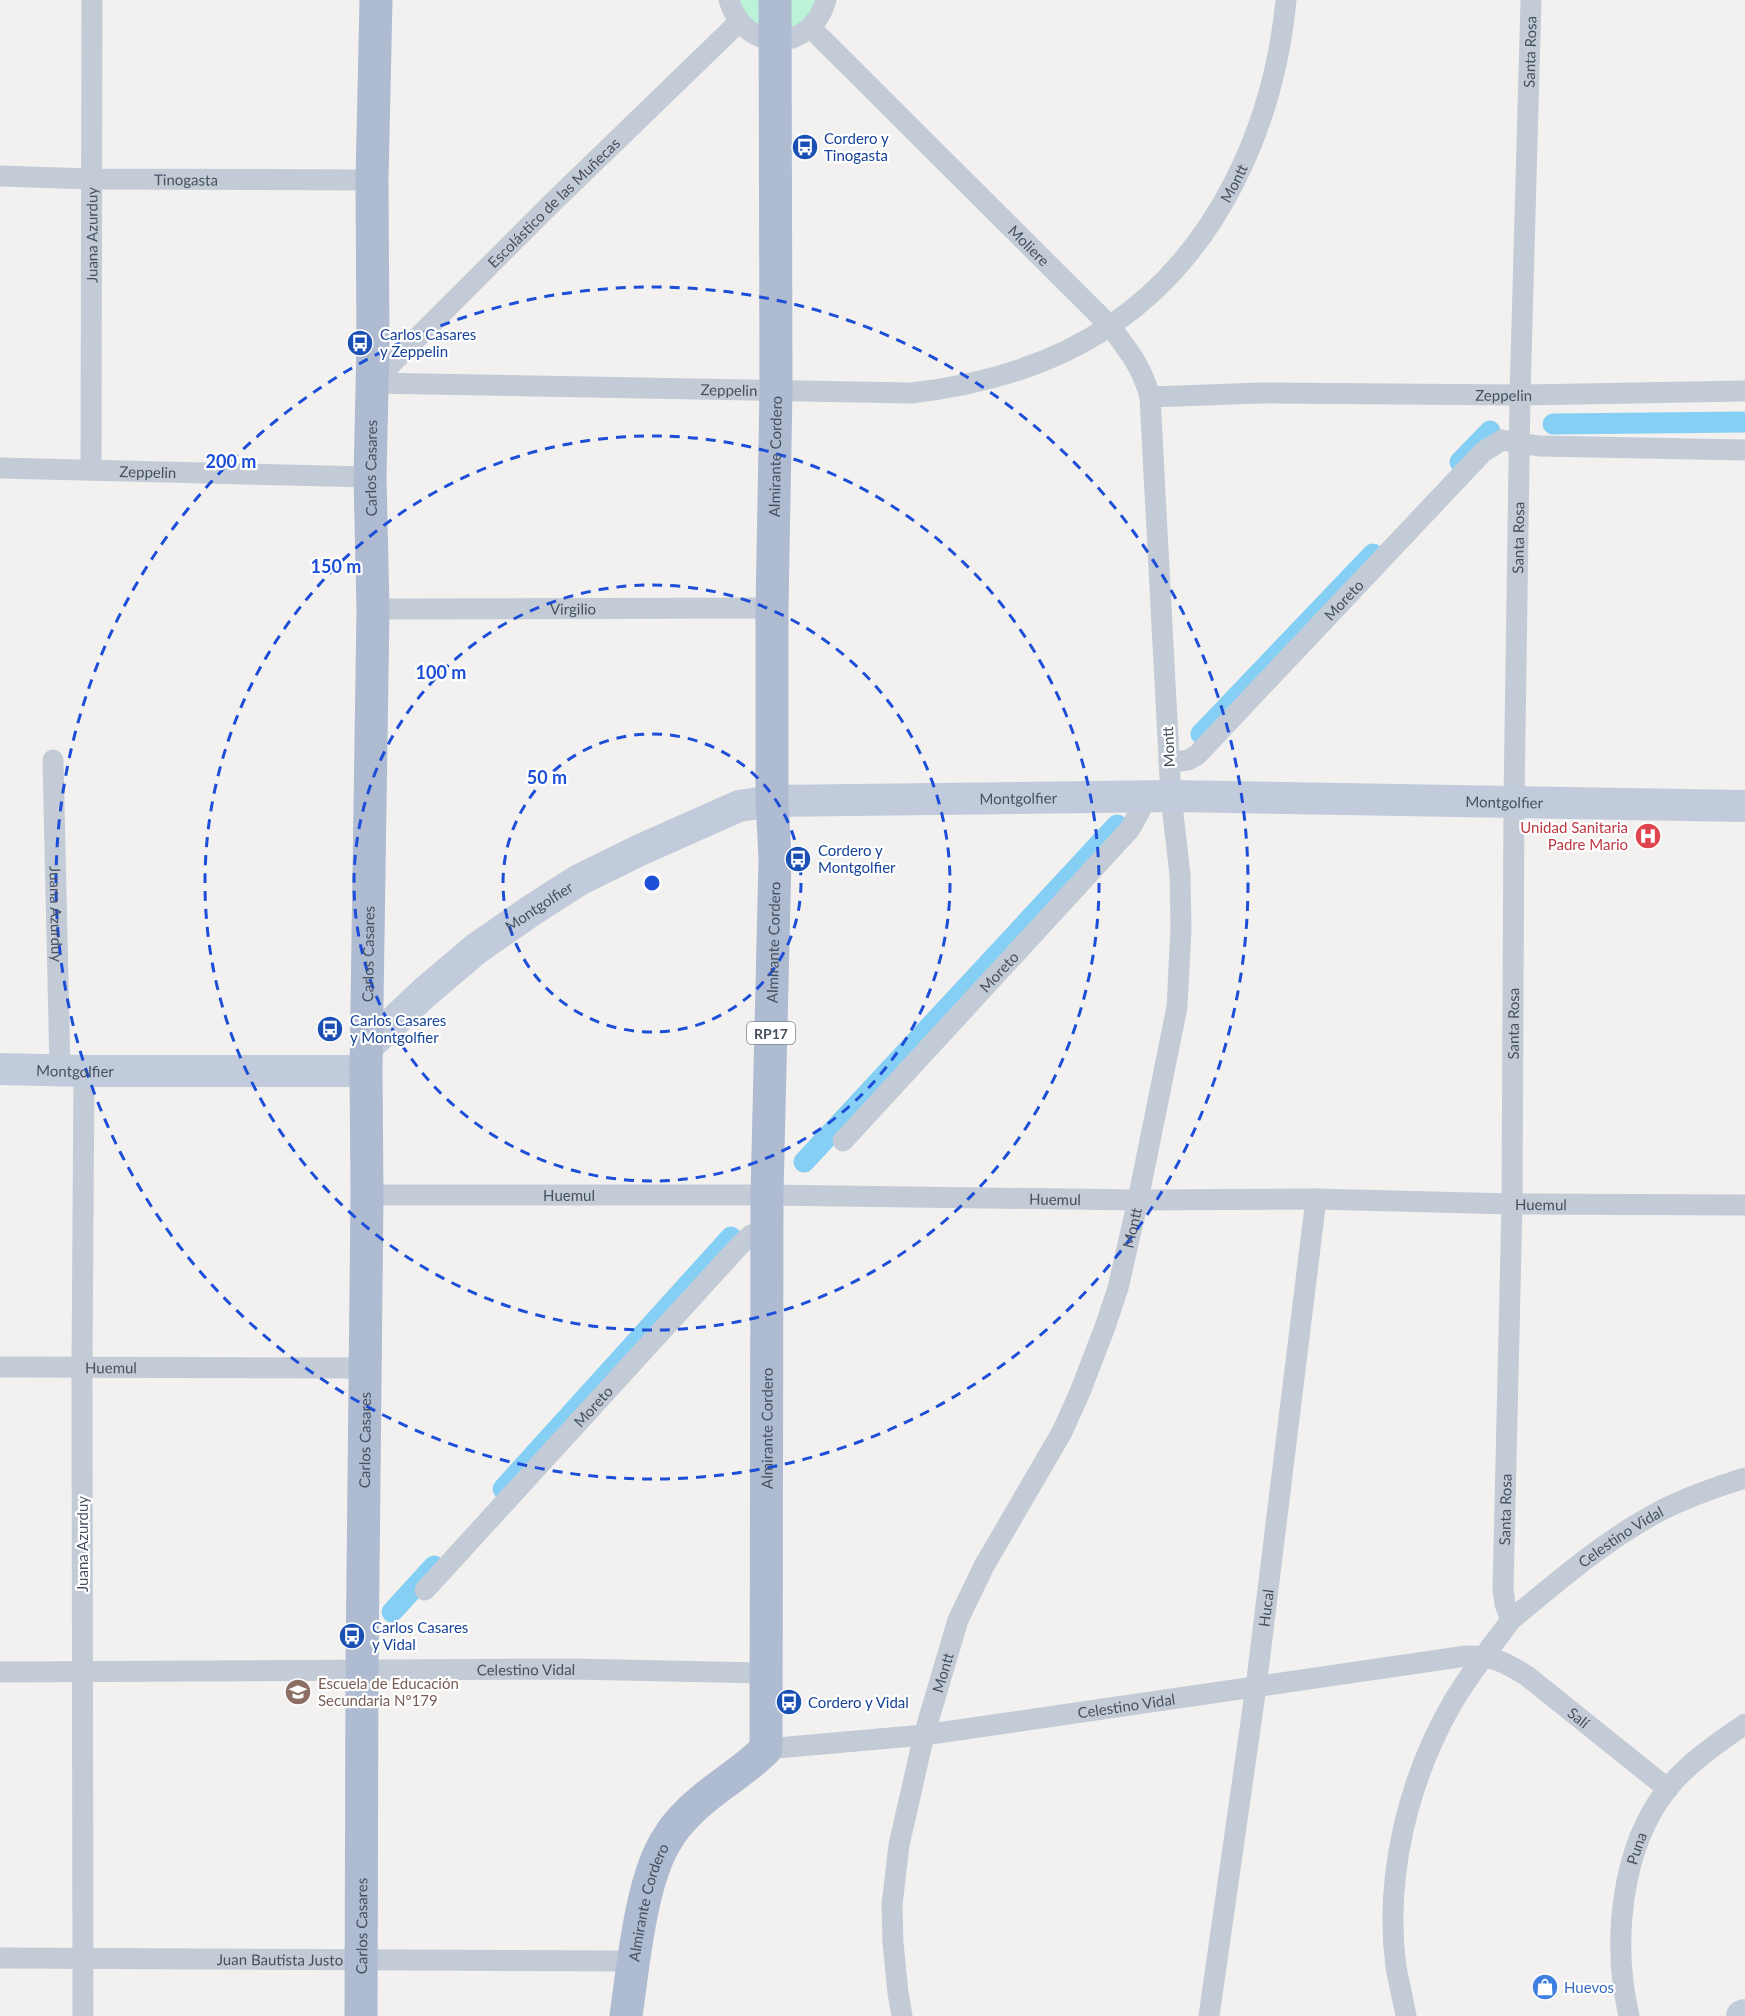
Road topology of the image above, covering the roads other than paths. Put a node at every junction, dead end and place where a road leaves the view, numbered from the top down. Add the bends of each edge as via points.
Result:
1 (92, 0) edge
2 (376, 0) edge
3 (729, 0) edge
4 (775, 0) edge
5 (826, 0) edge
6 (1286, 0) edge
7 (1531, 0) edge
8 (739, 22) junction
9 (811, 28) junction
10 (775, 40) junction
11 (0, 176) edge
12 (91, 179) junction
13 (372, 180) junction
14 (1110, 326) junction
15 (372, 383) junction
16 (776, 390) junction
17 (1745, 392) edge
18 (1520, 395) junction
19 (1150, 398) junction
20 (1520, 443) junction
21 (1745, 450) edge
22 (0, 468) edge
23 (92, 469) junction
24 (370, 477) junction
25 (772, 608) junction
26 (373, 609) junction
27 (53, 760) dead end
28 (1169, 763) junction
29 (1140, 796) junction
30 (1171, 796) junction
31 (772, 801) junction
32 (1514, 801) junction
33 (1745, 806) edge
34 (366, 1059) junction
35 (0, 1069) edge
36 (72, 1070) junction
37 (843, 1141) dead end
38 (367, 1195) junction
39 (767, 1195) junction
40 (1316, 1199) junction
41 (1138, 1200) junction
42 (1512, 1204) junction
43 (1745, 1205) edge
44 (766, 1233) junction
45 (0, 1367) edge
46 (82, 1368) junction
47 (365, 1368) junction
48 (1745, 1478) edge
49 (425, 1590) dead end
50 (1511, 1620) junction
51 (1485, 1656) junction
52 (362, 1669) junction
53 (81, 1671) junction
54 (0, 1672) edge
55 (766, 1673) junction
56 (1256, 1687) junction
57 (1745, 1724) edge
58 (924, 1735) junction
59 (766, 1749) junction
60 (1668, 1789) junction
61 (84, 1957) junction
62 (0, 1958) edge
63 (361, 1960) junction
64 (634, 1961) junction
65 (83, 2016) edge
66 (361, 2016) edge
67 (626, 2016) edge
68 (902, 2016) edge
69 (1209, 2016) edge
70 (1406, 2016) edge
71 (1629, 2016) edge

1 - 12 street, Juana Azurduy
2 - 13 main road, Carlos Casares
3 - 8 street
4 - 10 main road, Almirante Cordero / RP17
5 - 9 street
6 - 14 street, Montt via 1268,95 1236,181 1217,214 1174,270
7 - 18 street, Santa Rosa
8 - 10 street via 749,32
8 - 15 street, Escolástico de las Muñecas
9 - 10 street via 788,40
9 - 14 street, Moliere
10 - 16 main road, Almirante Cordero / RP17
11 - 12 street, Tinogasta
12 - 13 street, Tinogasta
12 - 23 street, Juana Azurduy
13 - 15 main road, Carlos Casares
14 - 16 street, Zeppelin via 1032,366 953,388 899,393
14 - 19 street, Moliere via 1144,375
15 - 16 street, Zeppelin
15 - 24 main road, Carlos Casares
16 - 25 main road, Almirante Cordero / RP17
17 - 18 street, Zeppelin
18 - 19 street, Zeppelin via 1261,393
18 - 20 street, Santa Rosa
19 - 28 street, Montt
20 - 21 street via 1539,447
20 - 28 street, Moreto via 1502,440 1483,452 1197,755
20 - 32 street, Santa Rosa
22 - 23 street, Zeppelin
23 - 24 street, Zeppelin
24 - 26 main road, Carlos Casares
25 - 26 street, Virgilio
25 - 31 main road, Almirante Cordero / RP17
26 - 34 main road, Carlos Casares
27 - 36 street, Juana Azurduy
28 - 30 street, Montt
29 - 30 street, Montgolfier
29 - 31 street, Montgolfier
29 - 37 street, Moreto via 1140,811 1130,829
30 - 32 street, Montgolfier
30 - 41 street, Montt via 1180,875 1177,1007
31 - 34 street, Montgolfier via 739,806 579,880 476,949 423,993
31 - 39 main road, Almirante Cordero / RP17 via 775,858
32 - 33 street, Montgolfier
32 - 42 street, Santa Rosa
34 - 36 street, Montgolfier
34 - 38 main road, Carlos Casares
35 - 36 street, Montgolfier
36 - 46 street, Juana Azurduy
38 - 39 street, Huemul
38 - 47 main road, Carlos Casares
39 - 41 street, Huemul
39 - 44 main road, Almirante Cordero / RP17
40 - 41 street, Huemul
40 - 42 street, Huemul
40 - 56 street, Hucal
41 - 58 street, Montt via 1118,1288 1080,1392 1062,1432 962,1611
42 - 43 street, Huemul
42 - 50 street, Santa Rosa via 1503,1590
44 - 49 street, Moreto via 751,1235 740,1245
44 - 55 main road, Almirante Cordero / RP17
45 - 46 street, Huemul
46 - 47 street, Huemul
46 - 53 street, Juana Azurduy
47 - 52 main road, Carlos Casares
48 - 50 street, Celestino Vidal via 1660,1511 1622,1534
50 - 51 street
51 - 56 street, Celestino Vidal
51 - 60 street, Salí via 1505,1662 1527,1676
51 - 70 street via 1453,1702 1424,1762 1408,1813 1394,1889 1396,1966
52 - 53 street, Celestino Vidal
52 - 55 street, Celestino Vidal
52 - 63 main road, Carlos Casares
53 - 54 street, Celestino Vidal
53 - 61 street, Juana Azurduy
55 - 59 main road, Almirante Cordero / RP17
56 - 58 street, Celestino Vidal
56 - 69 street, Hucal
57 - 60 street, Puna via 1714,1745
58 - 59 street, Celestino Vidal
58 - 68 street, Montt via 899,1845 892,1905
59 - 64 main road, Almirante Cordero via 708,1794 667,1838 647,1891
60 - 71 street, Puna via 1638,1841 1628,1872 1622,1925
61 - 62 street, Juan Bautista Justo
61 - 63 street, Juan Bautista Justo
61 - 65 street, Juana Azurduy
63 - 64 street, Juan Bautista Justo
63 - 66 main road, Carlos Casares
64 - 67 main road, Almirante Cordero

